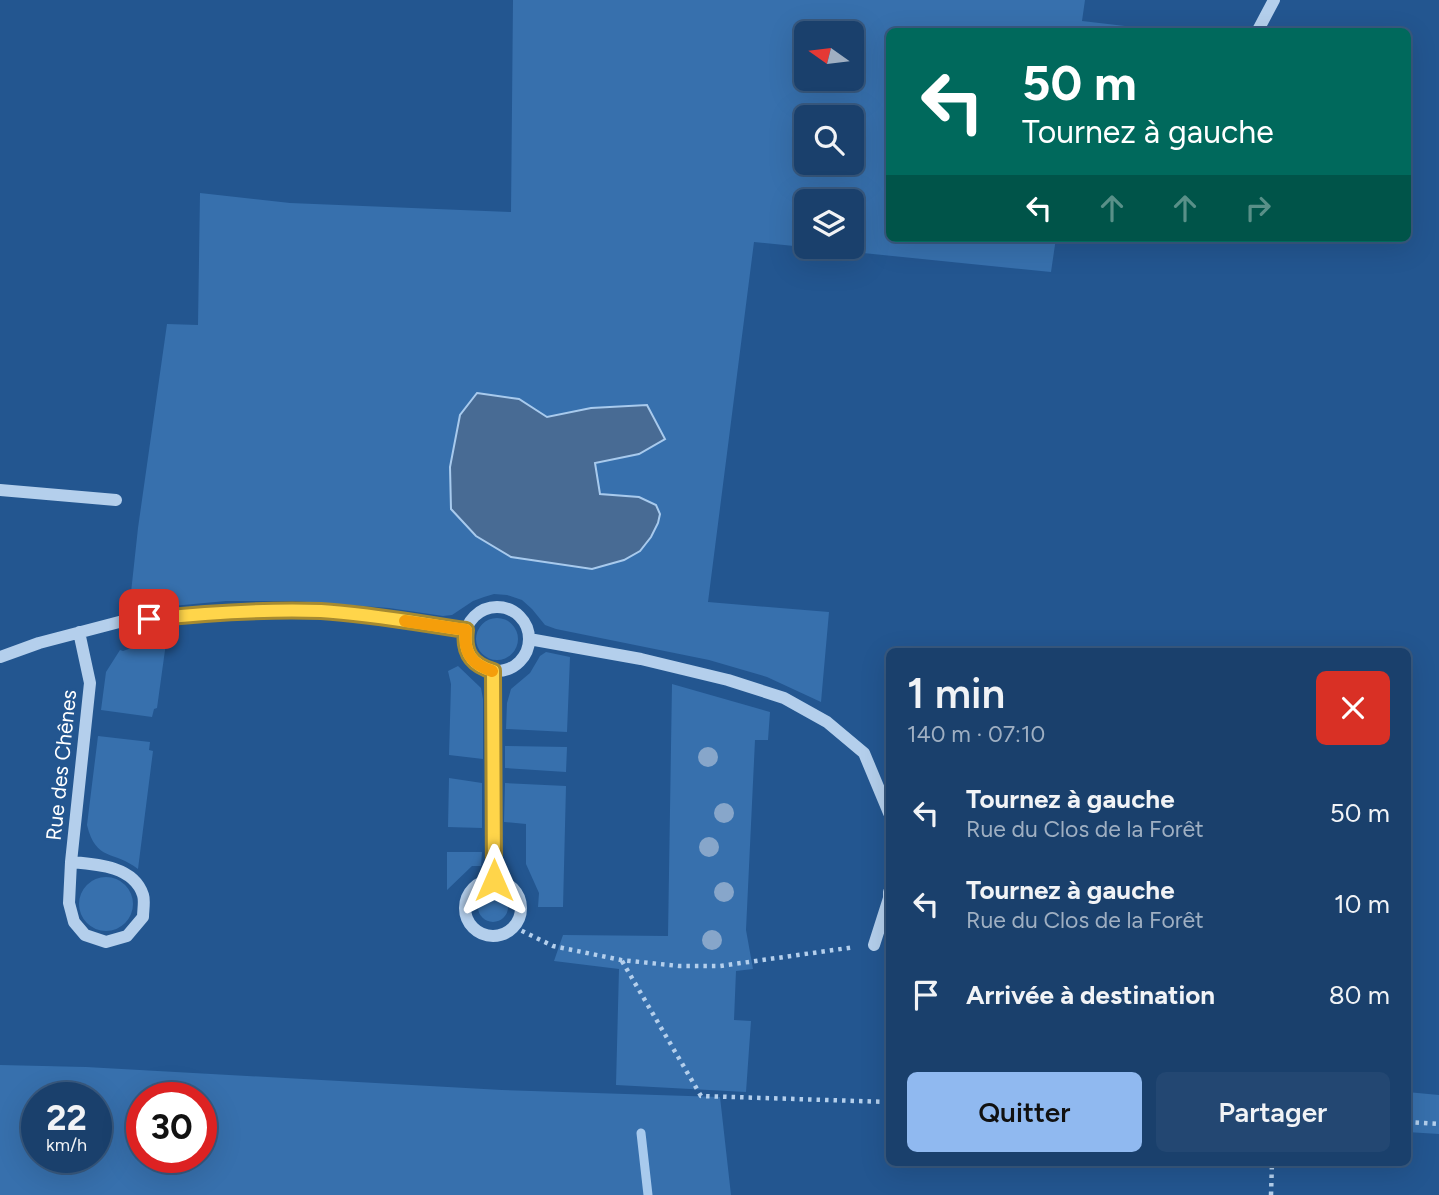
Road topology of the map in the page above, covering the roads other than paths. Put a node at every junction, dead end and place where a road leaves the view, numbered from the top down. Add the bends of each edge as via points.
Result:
1 (1274, 0) edge
2 (1259, 28) edge
3 (0, 490) edge
4 (116, 500) dead end
5 (466, 630) junction
6 (79, 632) junction
7 (529, 639) junction
8 (0, 657) edge
9 (493, 671) junction
10 (886, 806) edge
11 (71, 862) junction
12 (494, 880) junction
13 (886, 907) edge
14 (874, 945) road end

1 - 2 street
3 - 4 street
5 - 6 street via 322,611 256,611 123,621
5 - 7 street via 487,609 507,608 523,620
5 - 9 street via 467,652
6 - 8 street
6 - 11 street, Rue des Chênes via 90,683
7 - 9 street via 528,650 514,667
7 - 10 street via 641,659 784,698 827,722 864,753
9 - 12 street
11 - 11 street, Rue des Chênes via 69,903 74,922 85,935 106,942 127,936 144,917 144,895 136,884 128,875 100,864
12 - 12 street via 511,886 522,911 514,928 489,936 473,927 466,901 477,886
13 - 14 street

